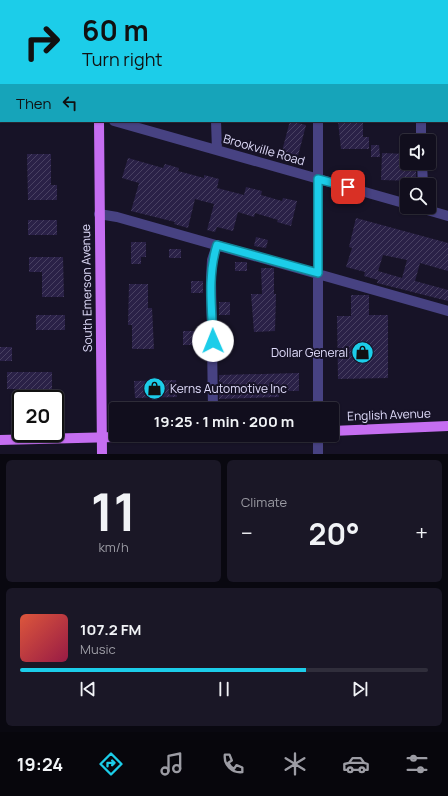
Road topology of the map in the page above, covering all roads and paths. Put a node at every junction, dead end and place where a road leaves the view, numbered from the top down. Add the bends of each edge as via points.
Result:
1 (99, 122) edge
2 (118, 122) edge
3 (216, 122) edge
4 (318, 122) edge
5 (421, 122) edge
6 (421, 134) edge
7 (217, 150) junction
8 (318, 179) junction
9 (400, 202) edge
10 (436, 212) edge
11 (99, 214) junction
12 (448, 216) edge
13 (217, 245) junction
14 (318, 273) junction
15 (448, 311) edge
16 (213, 402) edge
17 (318, 402) edge
18 (448, 426) edge
19 (339, 431) edge
20 (102, 438) junction
21 (109, 438) edge
22 (0, 440) edge
23 (318, 442) edge
24 (102, 454) edge
25 (318, 454) edge

1 - 11 main road, South Emerson Avenue
2 - 7 street, Brookville Road
3 - 7 street
4 - 8 street
5 - 6 street
7 - 8 street, Brookville Road
8 - 9 street, Brookville Road
8 - 14 street
10 - 12 street
11 - 13 street
11 - 20 main road, South Emerson Avenue
13 - 14 street
13 - 16 street via 212,260 211,277
14 - 15 street
14 - 17 street
18 - 19 main road, English Avenue
20 - 21 main road
20 - 22 main road
20 - 24 main road, South Emerson Avenue
23 - 25 street

